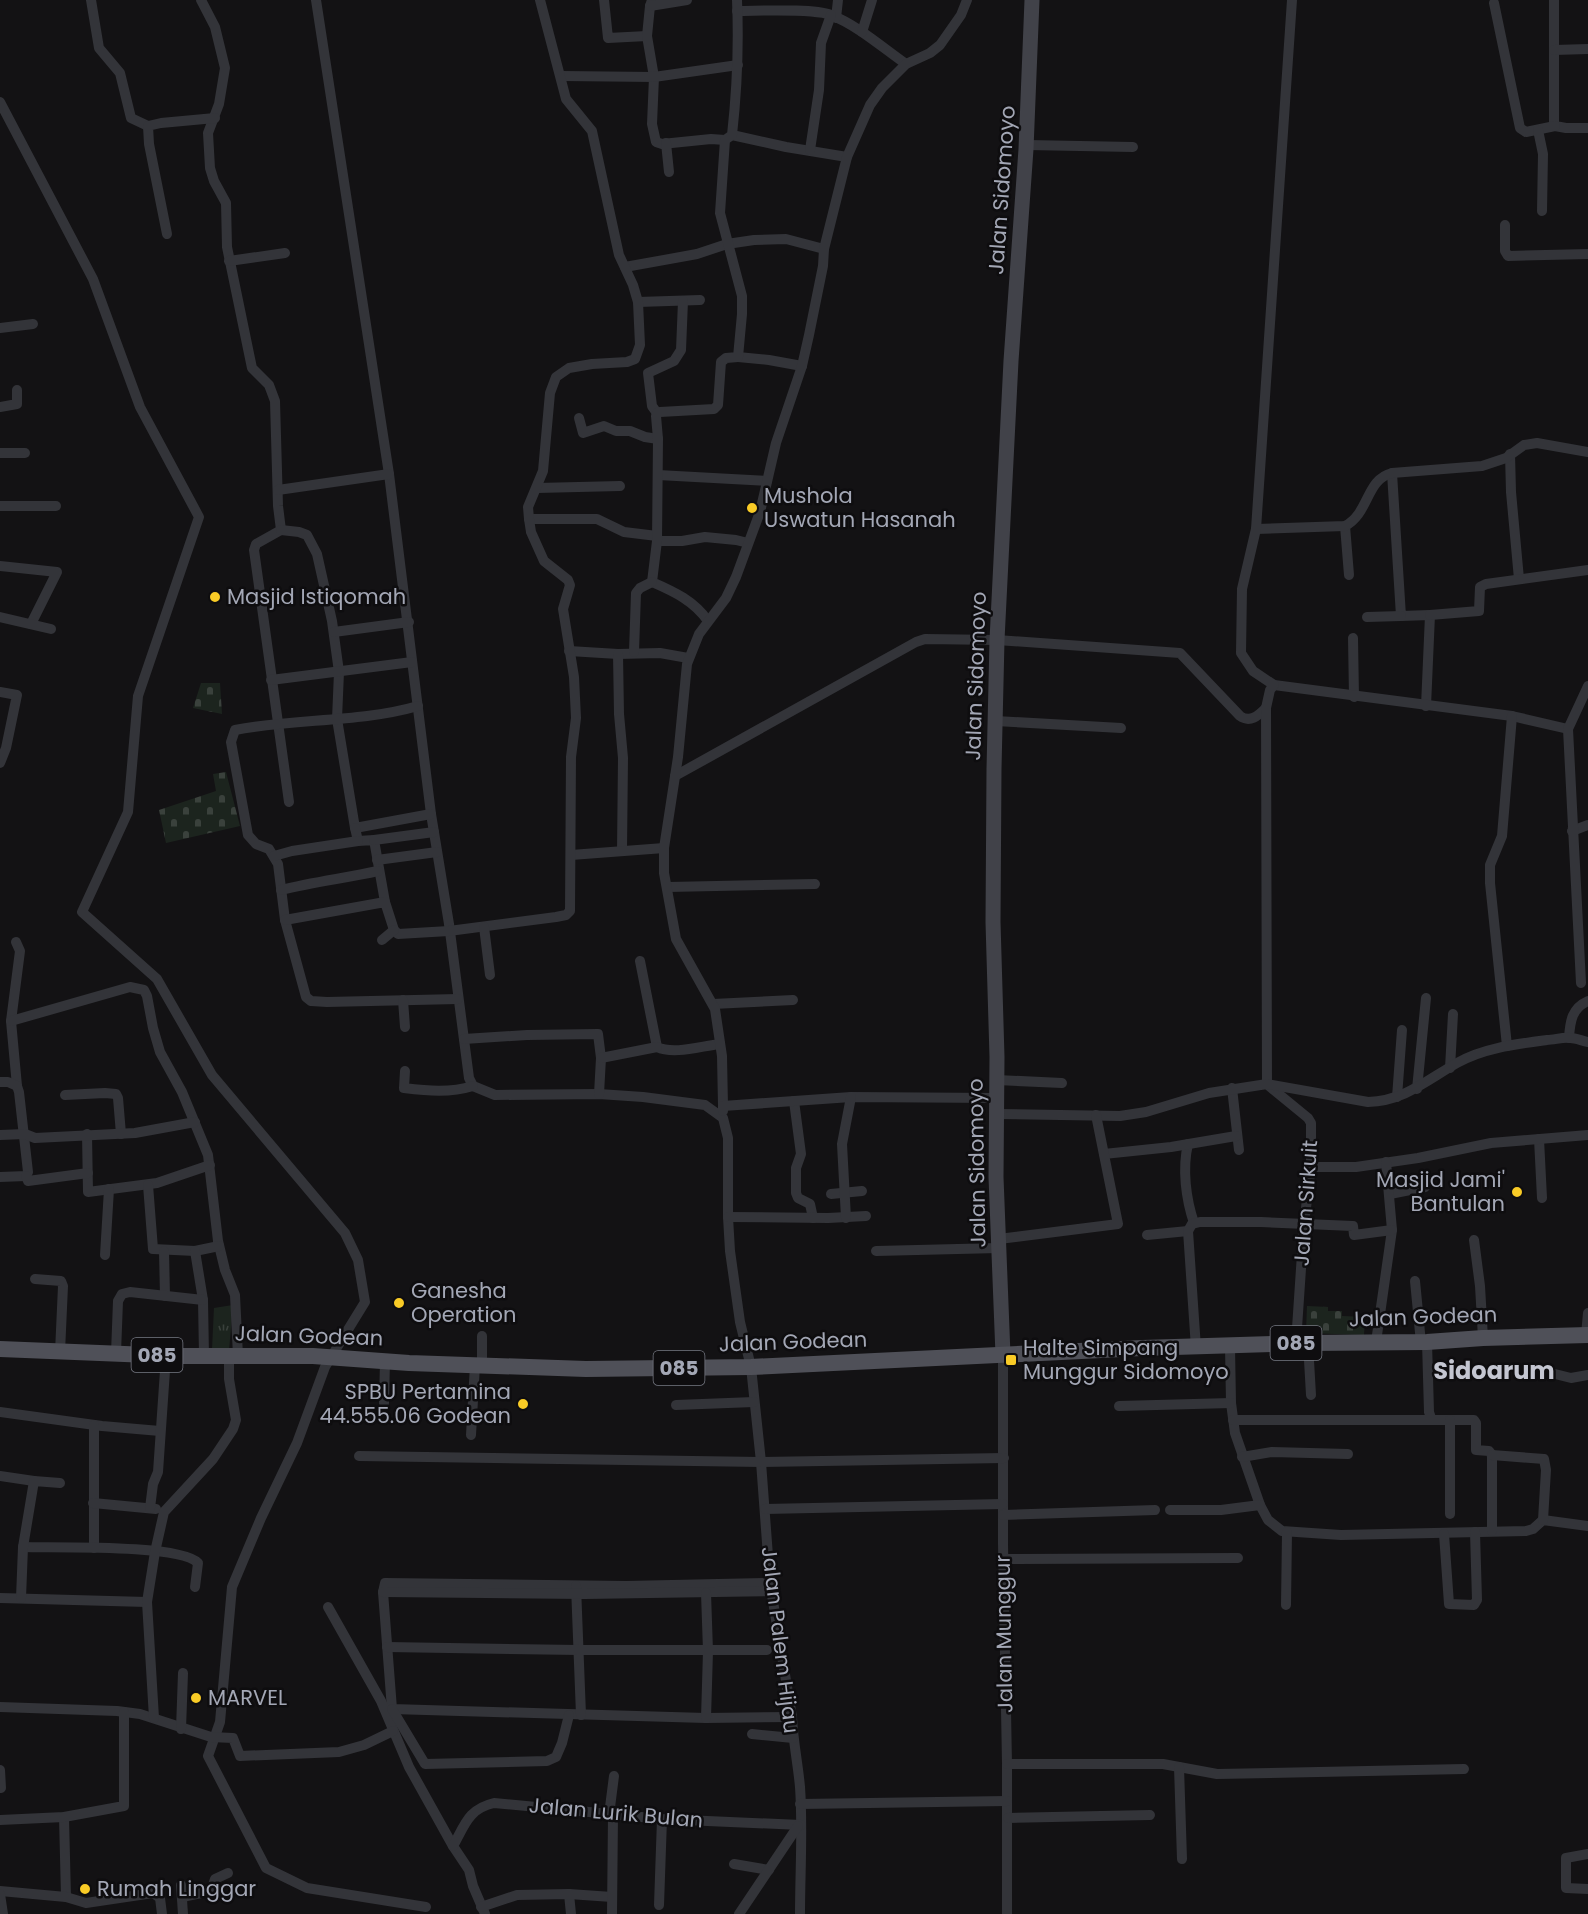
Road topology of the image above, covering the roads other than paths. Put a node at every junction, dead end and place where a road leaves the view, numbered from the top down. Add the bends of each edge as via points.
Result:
1 (91, 0) edge
2 (201, 0) edge
3 (316, 0) edge
4 (540, 0) edge
5 (604, 0) edge
6 (687, 0) edge
7 (838, 0) edge
8 (872, 0) edge
9 (967, 0) edge
10 (1032, 0) edge
11 (1292, 0) edge
12 (1554, 0) edge
13 (651, 3) edge
14 (1494, 3) dead end
15 (737, 6) edge
16 (805, 6) edge
17 (834, 16) junction
18 (862, 32) junction
19 (647, 36) junction
20 (1588, 49) edge
21 (1554, 50) junction
22 (906, 64) junction
23 (738, 65) junction
24 (562, 76) junction
25 (654, 77) junction
26 (0, 102) edge
27 (215, 118) junction
28 (148, 126) junction
29 (1555, 126) junction
30 (1588, 128) edge
31 (1538, 130) junction
32 (729, 137) junction
33 (666, 143) junction
34 (1027, 145) junction
35 (1133, 147) dead end
36 (810, 150) junction
37 (847, 157) junction
38 (669, 172) dead end
39 (1542, 211) dead end
40 (1505, 225) dead end
41 (166, 234) dead end
42 (727, 244) junction
43 (824, 249) junction
44 (285, 253) dead end
45 (1588, 254) edge
46 (229, 261) junction
47 (625, 267) junction
48 (700, 300) dead end
49 (683, 301) junction
50 (638, 302) junction
51 (33, 324) dead end
52 (0, 328) edge
53 (738, 357) junction
54 (802, 366) junction
55 (16, 390) dead end
56 (0, 407) edge
57 (657, 413) junction
58 (579, 418) dead end
59 (658, 439) junction
60 (1588, 452) edge
61 (0, 453) edge
62 (25, 453) dead end
63 (1510, 454) junction
64 (1392, 473) junction
65 (389, 474) junction
66 (658, 475) junction
67 (767, 482) junction
68 (620, 486) dead end
69 (537, 488) junction
70 (278, 490) junction
71 (0, 506) edge
72 (56, 506) dead end
73 (529, 519) junction
74 (1345, 526) junction
75 (1256, 529) junction
76 (281, 530) junction
77 (657, 538) junction
78 (748, 543) junction
79 (0, 566) edge
80 (1588, 570) edge
81 (1349, 575) dead end
82 (1519, 579) junction
83 (652, 582) junction
84 (1401, 615) junction
85 (1430, 615) junction
86 (0, 617) edge
87 (1367, 617) dead end
88 (708, 621) junction
89 (409, 622) junction
90 (31, 624) junction
91 (51, 629) dead end
92 (334, 632) junction
93 (1353, 638) dead end
94 (997, 640) junction
95 (568, 651) junction
96 (626, 653) junction
97 (688, 658) junction
98 (412, 662) junction
99 (339, 672) junction
100 (272, 680) junction
101 (1274, 685) junction
102 (1588, 686) edge
103 (0, 692) edge
104 (1354, 697) junction
105 (418, 706) junction
106 (1426, 706) junction
107 (1266, 708) junction
108 (1576, 712) junction
109 (1588, 713) edge
110 (1512, 716) junction
111 (337, 719) junction
112 (996, 721) junction
113 (277, 723) junction
114 (1121, 728) dead end
115 (1568, 729) junction
116 (0, 763) edge
117 (675, 776) junction
118 (289, 802) dead end
119 (431, 814) junction
120 (1588, 825) edge
121 (355, 828) junction
122 (1572, 831) junction
123 (434, 832) junction
124 (358, 840) junction
125 (374, 840) junction
126 (664, 848) junction
127 (622, 850) junction
128 (437, 852) junction
129 (571, 855) junction
130 (274, 856) junction
131 (378, 866) junction
132 (816, 884) dead end
133 (668, 887) junction
134 (281, 890) junction
135 (385, 902) junction
136 (285, 920) junction
137 (1583, 921) edge
138 (484, 927) junction
139 (394, 930) junction
140 (449, 931) junction
141 (382, 940) dead end
142 (16, 942) dead end
143 (1584, 952) edge
144 (640, 961) dead end
145 (490, 975) dead end
146 (1581, 983) dead end
147 (1426, 998) dead end
148 (458, 999) junction
149 (403, 1000) junction
150 (793, 1000) dead end
151 (1588, 1001) edge
152 (713, 1004) junction
153 (1453, 1014) dead end
154 (11, 1021) junction
155 (405, 1027) dead end
156 (1402, 1030) dead end
157 (1569, 1038) junction
158 (464, 1039) junction
159 (1588, 1042) edge
160 (720, 1044) junction
161 (1507, 1046) junction
162 (657, 1047) junction
163 (601, 1058) junction
164 (1450, 1068) junction
165 (405, 1071) dead end
166 (997, 1080) junction
167 (0, 1082) edge
168 (1062, 1083) dead end
169 (1267, 1084) junction
170 (17, 1086) junction
171 (473, 1086) junction
172 (1232, 1088) junction
173 (1417, 1089) junction
174 (599, 1094) junction
175 (65, 1095) dead end
176 (851, 1097) junction
177 (1397, 1097) junction
178 (794, 1101) junction
179 (723, 1106) junction
180 (996, 1106) junction
181 (1096, 1115) junction
182 (723, 1118) junction
183 (195, 1122) junction
184 (25, 1134) junction
185 (87, 1134) junction
186 (121, 1134) junction
187 (0, 1135) edge
188 (1588, 1135) edge
189 (1236, 1136) junction
190 (1539, 1139) junction
191 (1188, 1144) junction
192 (1239, 1150) dead end
193 (1104, 1154) junction
194 (1386, 1162) junction
195 (210, 1166) junction
196 (1311, 1167) junction
197 (88, 1173) junction
198 (26, 1176) junction
199 (0, 1177) edge
200 (148, 1185) junction
201 (1425, 1187) dead end
202 (109, 1189) junction
203 (862, 1191) dead end
204 (844, 1193) junction
205 (831, 1194) dead end
206 (1390, 1194) junction
207 (1542, 1198) dead end
208 (866, 1216) dead end
209 (728, 1217) junction
210 (813, 1218) junction
211 (846, 1218) junction
212 (1304, 1224) junction
213 (1191, 1227) junction
214 (1392, 1230) junction
215 (1147, 1235) dead end
216 (1474, 1240) dead end
217 (999, 1243) junction
218 (219, 1245) junction
219 (164, 1251) junction
220 (195, 1251) junction
221 (876, 1251) dead end
222 (105, 1255) dead end
223 (35, 1279) dead end
224 (1415, 1281) dead end
225 (165, 1296) junction
226 (204, 1300) junction
227 (1588, 1313) edge
228 (1587, 1335) edge
229 (483, 1336) dead end
230 (1483, 1338) junction
231 (1376, 1342) junction
232 (1424, 1342) junction
233 (1302, 1343) junction
234 (1230, 1347) junction
235 (1196, 1348) junction
236 (0, 1349) edge
237 (60, 1352) junction
238 (116, 1353) junction
239 (1004, 1354) junction
240 (166, 1356) junction
241 (204, 1356) junction
242 (233, 1356) junction
243 (385, 1361) junction
244 (478, 1365) junction
245 (750, 1367) junction
246 (1556, 1374) dead end
247 (1588, 1375) edge
248 (1311, 1395) dead end
249 (754, 1402) junction
250 (384, 1403) dead end
251 (1231, 1403) junction
252 (676, 1404) dead end
253 (1119, 1406) dead end
254 (0, 1412) edge
255 (1431, 1418) junction
256 (1233, 1420) junction
257 (1450, 1420) junction
258 (94, 1425) junction
259 (160, 1431) junction
260 (471, 1435) dead end
261 (1347, 1454) dead end
262 (1492, 1455) junction
263 (359, 1456) dead end
264 (1242, 1457) junction
265 (1004, 1458) junction
266 (761, 1462) junction
267 (0, 1476) edge
268 (34, 1481) junction
269 (60, 1483) dead end
270 (93, 1503) junction
271 (1003, 1503) junction
272 (1260, 1505) junction
273 (765, 1509) junction
274 (158, 1510) junction
275 (1155, 1510) dead end
276 (1170, 1510) dead end
277 (1450, 1514) dead end
278 (1003, 1515) junction
279 (1543, 1520) junction
280 (1588, 1527) edge
281 (1492, 1531) junction
282 (1287, 1532) junction
283 (1475, 1532) junction
284 (1444, 1534) junction
285 (23, 1547) junction
286 (94, 1548) junction
287 (150, 1551) junction
288 (1238, 1558) dead end
289 (1003, 1559) junction
290 (195, 1587) dead end
291 (771, 1587) junction
292 (576, 1589) junction
293 (706, 1593) junction
294 (0, 1598) edge
295 (21, 1598) junction
296 (147, 1602) junction
297 (1286, 1605) dead end
298 (328, 1606) dead end
299 (387, 1647) junction
300 (579, 1650) junction
301 (767, 1650) dead end
302 (708, 1651) junction
303 (183, 1673) dead end
304 (0, 1707) edge
305 (392, 1708) junction
306 (124, 1712) junction
307 (569, 1715) junction
308 (581, 1715) junction
309 (792, 1717) junction
310 (154, 1718) junction
311 (706, 1718) junction
312 (181, 1729) junction
313 (393, 1731) junction
314 (752, 1734) dead end
315 (793, 1738) junction
316 (1007, 1764) junction
317 (1179, 1767) junction
318 (1464, 1769) dead end
319 (0, 1770) edge
320 (614, 1776) dead end
321 (1, 1788) edge
322 (1007, 1801) junction
323 (800, 1804) junction
324 (611, 1815) junction
325 (1150, 1815) dead end
326 (64, 1817) junction
327 (1008, 1818) junction
328 (662, 1819) junction
329 (0, 1820) edge
330 (800, 1826) junction
331 (453, 1846) junction
332 (1588, 1854) edge
333 (1182, 1858) dead end
334 (734, 1864) dead end
335 (769, 1870) junction
336 (228, 1874) dead end
337 (181, 1885) dead end
338 (1588, 1889) edge
339 (0, 1892) edge
340 (569, 1894) junction
341 (66, 1897) junction
342 (182, 1897) junction
343 (612, 1897) junction
344 (658, 1905) dead end
345 (426, 1906) dead end
346 (87, 1909) edge
347 (483, 1910) edge
348 (3, 1914) edge
349 (162, 1914) edge
350 (183, 1914) edge
351 (571, 1914) edge
352 (612, 1914) edge
353 (739, 1914) edge
354 (800, 1914) edge
355 (1007, 1914) edge

1 - 28 street via 100,51 120,73 131,118
2 - 27 street via 215,27 225,68
3 - 65 street
4 - 24 street
5 - 19 street via 608,38
6 - 13 street
7 - 17 street
8 - 18 street
9 - 22 street, Jalan Palem Hijau via 940,45
10 - 34 main road, Jalan Sidomoyo
11 - 75 street
12 - 21 street
13 - 19 street
14 - 31 street via 1520,128 1526,132
15 - 16 street
15 - 23 street
16 - 17 street
17 - 18 street
17 - 36 street via 821,43
18 - 22 street
19 - 25 street
20 - 21 street
21 - 29 street
22 - 37 street, Jalan Palem Hijau via 870,105
23 - 25 street
23 - 32 street
24 - 25 street
24 - 47 street via 566,99 592,130 619,255
25 - 33 street via 654,136 656,142
26 - 345 street via 93,279 140,407 199,517 138,696 128,812 82,912 157,979 212,1075 345,1233 358,1260 365,1302 325,1366 297,1443 232,1587 220,1722 208,1756 266,1868 307,1888
27 - 28 street
27 - 46 street via 207,133 208,155 214,181 226,203
28 - 41 street
29 - 30 street
29 - 31 street
31 - 39 street via 1543,154
32 - 33 street
32 - 36 street
32 - 42 street via 720,213
33 - 38 street
34 - 35 street
34 - 94 main road, Jalan Sidomoyo
36 - 37 street
37 - 43 street, Jalan Palem Hijau
40 - 45 street via 1508,256
42 - 43 street via 786,239
42 - 47 street via 697,254
42 - 53 street via 742,296
43 - 54 street, Jalan Palem Hijau
44 - 46 street
46 - 70 street via 252,368 268,385 275,401
47 - 50 street
48 - 49 street
49 - 50 street
49 - 57 street via 681,350 674,362 648,373 652,406
50 - 69 street via 640,345 635,359 569,368 556,377 550,393 543,471
51 - 52 street
53 - 54 street
53 - 57 street via 721,362 718,405 714,409
54 - 67 street, Jalan Palem Hijau
55 - 56 street via 17,404
57 - 59 street
58 - 59 street via 583,433 604,426
59 - 66 street
60 - 63 street via 1537,443 1524,445
61 - 62 street
63 - 64 street via 1482,466
63 - 82 street
64 - 74 street via 1376,482 1360,513
64 - 84 street
65 - 70 street
65 - 89 street
66 - 67 street
66 - 77 street
67 - 78 street, Jalan Palem Hijau
68 - 69 street
69 - 73 street via 528,507
70 - 76 street
71 - 72 street
73 - 77 street via 597,519 624,532
73 - 95 street via 544,561 570,585 563,609
74 - 75 street
74 - 81 street
75 - 101 street via 1242,589 1241,653 1253,671
76 - 92 street via 307,535 312,542
76 - 100 street via 254,549
77 - 78 street via 682,541 712,537
77 - 83 street
78 - 88 street, Jalan Palem Hijau via 726,598
79 - 90 street via 57,572
80 - 82 street
82 - 85 street via 1480,587 1480,609 1476,613
83 - 88 street via 687,598
83 - 96 street via 636,593
84 - 85 street
84 - 87 street
85 - 106 street
86 - 90 street
88 - 97 street, Jalan Palem Hijau
89 - 92 street
89 - 98 street
90 - 91 street
92 - 99 street
93 - 104 street
94 - 107 street via 1180,653 1240,716 1251,719
94 - 112 main road, Jalan Sidomoyo
94 - 117 street via 916,642
95 - 96 street
95 - 129 street via 576,718 571,757
96 - 97 street
96 - 127 street via 619,714
97 - 117 street, Jalan Palem Hijau
98 - 99 street
98 - 105 street
99 - 100 street
99 - 111 street
100 - 113 street
101 - 104 street
101 - 107 street
102 - 108 street
103 - 116 street via 17,695
104 - 106 street
105 - 111 street
105 - 119 street
106 - 110 street
107 - 169 street
108 - 109 street
108 - 115 street
110 - 115 street
110 - 161 street via 1502,836 1490,865
111 - 113 street
111 - 121 street
112 - 114 street
112 - 166 main road, Jalan Sidomoyo via 993,922
113 - 118 street
113 - 130 street via 236,730 231,742 249,835
115 - 122 street
117 - 126 street, Jalan Palem Hijau
119 - 121 street
119 - 123 street
120 - 122 street
121 - 124 street
122 - 137 street
123 - 125 street
123 - 128 street
124 - 125 street
124 - 130 street
125 - 131 street
126 - 127 street
126 - 133 street, Jalan Palem Hijau
127 - 129 street
128 - 131 street
128 - 140 street
129 - 138 street via 571,903 566,915
130 - 134 street
131 - 134 street via 338,879
131 - 135 street
132 - 133 street
133 - 152 street, Jalan Palem Hijau via 676,939
134 - 136 street
135 - 136 street
135 - 139 street
136 - 149 street via 306,997 311,1001
137 - 143 street
138 - 140 street
138 - 145 street
139 - 140 street via 398,934
139 - 141 street
140 - 148 street
142 - 154 street via 20,951
143 - 146 street
144 - 162 street
147 - 173 street
148 - 149 street
148 - 158 street
149 - 155 street
150 - 152 street
151 - 157 street via 1575,1010
152 - 160 street, Jalan Palem Hijau
153 - 164 street
154 - 170 street
154 - 183 street via 130,987 144,990 160,1052
156 - 177 street
157 - 159 street
157 - 161 street
158 - 163 street via 595,1033 600,1036
158 - 171 street via 467,1071
160 - 162 street via 676,1050
160 - 179 street, Jalan Palem Hijau
161 - 164 street
162 - 163 street
163 - 174 street
164 - 173 street
165 - 171 street via 404,1088 435,1091
166 - 168 street
166 - 180 main road, Jalan Sidomoyo
167 - 170 street
169 - 172 street
169 - 177 street via 1368,1102
169 - 196 street, Jalan Sirkuit via 1311,1123
170 - 184 street
171 - 174 street via 495,1095
172 - 181 street via 1146,1112
172 - 189 street
173 - 177 street
174 - 182 street via 705,1105
175 - 186 street via 116,1094
176 - 178 street
176 - 180 street
176 - 204 street via 842,1143
178 - 179 street
178 - 210 street via 801,1154 796,1168 796,1193 810,1203
179 - 182 street, Jalan Palem Hijau
180 - 181 street
180 - 217 main road, Jalan Sidomoyo
181 - 193 street
182 - 209 street, Jalan Palem Hijau via 728,1138
183 - 186 street
183 - 195 street
184 - 185 street via 35,1138
184 - 187 street
184 - 198 street
185 - 186 street
185 - 197 street
188 - 190 street
189 - 191 street
189 - 192 street
190 - 194 street via 1491,1143
190 - 207 street
191 - 193 street
191 - 213 street via 1186,1181
193 - 217 street via 1118,1224
194 - 196 street
194 - 206 street
195 - 200 street
195 - 218 street
196 - 212 street, Jalan Sirkuit
197 - 198 street via 28,1181
197 - 202 street via 88,1192
198 - 199 street
200 - 202 street
200 - 219 street via 153,1249
201 - 206 street
202 - 222 street
203 - 204 street
204 - 205 street
204 - 211 street
206 - 214 street
208 - 211 street
209 - 210 street
209 - 245 street, Jalan Palem Hijau via 737,1301
210 - 211 street
212 - 213 street
212 - 214 street via 1353,1226 1354,1235
212 - 233 street, Jalan Sirkuit
213 - 215 street
213 - 235 street
214 - 231 street
216 - 230 street
217 - 221 street
217 - 239 main road, Jalan Sidomoyo
218 - 220 street
218 - 242 street via 235,1296
219 - 220 street
219 - 225 street
220 - 226 street
223 - 237 street via 58,1280 63,1286
224 - 232 street
225 - 226 street
225 - 238 street via 130,1292 119,1297
226 - 241 street
227 - 228 street
228 - 230 main road, Jalan Godean / 085
229 - 244 street
230 - 232 main road, Jalan Godean / 085
231 - 232 main road, Jalan Godean / 085
231 - 233 main road, Jalan Godean / 085
232 - 255 street
233 - 234 main road, Jalan Godean / 085
233 - 248 street, Jalan Sirkuit
234 - 235 main road, Jalan Godean / 085
234 - 251 street
235 - 239 main road, Jalan Godean / 085
236 - 237 main road, Jalan Godean / 085
237 - 238 main road, Jalan Godean / 085
238 - 240 main road, Jalan Godean / 085
239 - 245 main road, Jalan Godean / 085
239 - 265 street, Jalan Munggur
240 - 241 main road, Jalan Godean / 085
240 - 259 street
241 - 242 main road, Jalan Godean / 085
242 - 243 main road, Jalan Godean / 085
242 - 274 street via 229,1379 236,1420 233,1429 213,1459
243 - 244 main road, Jalan Godean / 085
243 - 250 street
244 - 245 main road, Jalan Godean / 085 via 586,1369
244 - 260 street
245 - 249 street, Jalan Palem Hijau
246 - 247 street via 1571,1378
249 - 252 street
249 - 266 street, Jalan Palem Hijau
251 - 253 street
251 - 256 street
254 - 258 street
255 - 256 street
255 - 257 street
256 - 264 street
257 - 262 street via 1474,1420 1476,1450 1490,1451
257 - 277 street
258 - 259 street
258 - 270 street
259 - 274 street via 158,1472 153,1484
261 - 264 street via 1272,1452
262 - 279 street via 1544,1459
262 - 281 street
263 - 266 street
264 - 272 street
265 - 266 street
265 - 271 street, Jalan Munggur
266 - 273 street, Jalan Palem Hijau
267 - 268 street
268 - 269 street
268 - 285 street
270 - 274 street
270 - 286 street
271 - 273 street
271 - 278 street, Jalan Munggur
272 - 276 street
272 - 282 street via 1268,1520
273 - 291 street, Jalan Palem Hijau
274 - 287 street
275 - 278 street
278 - 289 street, Jalan Munggur
279 - 280 street
279 - 281 street via 1526,1531
281 - 283 street
282 - 284 street
282 - 297 street
283 - 284 street
283 - 284 street via 1474,1605 1449,1604
285 - 286 street
285 - 295 street
286 - 287 street
287 - 290 street via 195,1560
287 - 296 street
288 - 289 street
289 - 316 street, Jalan Munggur
291 - 292 street
291 - 293 street
291 - 309 street, Jalan Palem Hijau
292 - 293 street
292 - 299 street via 383,1592
292 - 300 street
293 - 302 street
294 - 295 street
295 - 296 street
296 - 310 street
298 - 313 street via 381,1701
299 - 300 street
299 - 305 street
300 - 302 street
300 - 308 street
301 - 302 street
302 - 311 street
303 - 312 street
304 - 306 street
305 - 307 street
305 - 307 street via 425,1764 548,1761 556,1757
306 - 310 street
306 - 326 street via 124,1806
307 - 308 street
308 - 311 street
309 - 311 street
309 - 315 street, Jalan Palem Hijau
310 - 312 street
312 - 313 street via 233,1738 240,1756 339,1752
313 - 331 street
314 - 315 street
315 - 323 street, Jalan Palem Hijau
316 - 317 street via 1150,1763
316 - 322 street, Jalan Munggur
317 - 318 street via 1217,1774
317 - 333 street
319 - 321 street
320 - 324 street
322 - 323 street
322 - 327 street, Jalan Munggur
323 - 330 street, Jalan Palem Hijau
324 - 328 street, Jalan Lurik Bulan
324 - 331 street, Jalan Lurik Bulan via 494,1803 471,1813
324 - 343 street
325 - 327 street
326 - 329 street
326 - 341 street
327 - 355 street, Jalan Munggur
328 - 330 street, Jalan Lurik Bulan
328 - 344 street
330 - 335 street
330 - 354 street, Jalan Palem Hijau
331 - 347 street via 469,1870
332 - 338 street via 1566,1858 1565,1874 1566,1888
334 - 335 street
335 - 353 street
336 - 342 street via 215,1879 211,1891
337 - 342 street
339 - 341 street
339 - 348 street
340 - 343 street
340 - 347 street via 517,1895
340 - 351 street
341 - 346 street
342 - 350 street
343 - 352 street
346 - 349 street via 153,1893 160,1898

